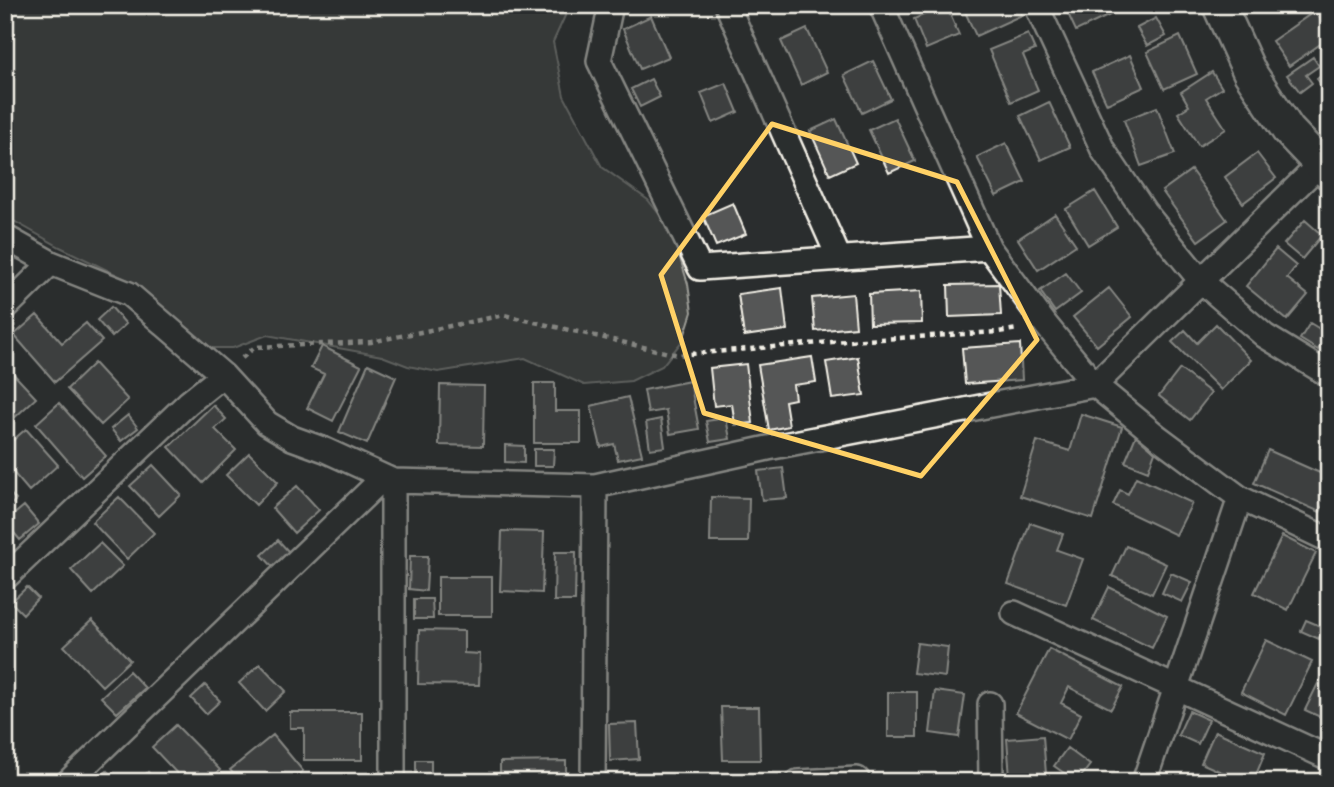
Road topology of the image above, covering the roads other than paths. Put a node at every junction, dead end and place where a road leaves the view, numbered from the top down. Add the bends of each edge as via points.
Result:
1 (611, 5) edge
2 (727, 5) edge
3 (881, 5) edge
4 (1037, 5) edge
5 (1219, 5) edge
6 (1324, 169) edge
7 (5, 237) edge
8 (989, 248) junction
9 (839, 258) junction
10 (51, 263) junction
11 (1202, 281) junction
12 (5, 307) edge
13 (223, 375) junction
14 (1329, 375) edge
15 (1096, 385) junction
16 (388, 479) junction
17 (596, 486) junction
18 (1240, 498) junction
19 (1329, 540) edge
20 (5, 578) edge
21 (1014, 613) dead end
22 (1177, 688) junction
23 (990, 704) dead end
24 (1329, 758) edge
25 (68, 782) edge
26 (393, 782) edge
27 (593, 782) edge
28 (798, 782) edge
29 (857, 782) edge
30 (991, 782) edge
31 (1144, 782) edge

1 - 9 street via 600,61 700,268
2 - 9 street
3 - 8 street
4 - 11 street via 1103,150 1144,211
5 - 6 street via 1250,73 1288,130
6 - 11 street
7 - 10 street
8 - 9 street
8 - 15 street
10 - 12 street
10 - 13 street via 129,294
11 - 14 street via 1265,336
11 - 15 street
13 - 16 street via 267,423
13 - 20 street
15 - 17 street
15 - 18 street
16 - 17 street
16 - 25 street
16 - 26 street
17 - 27 street
18 - 19 street
18 - 22 street
21 - 22 street
22 - 24 street
22 - 31 street
23 - 30 street
28 - 29 street

